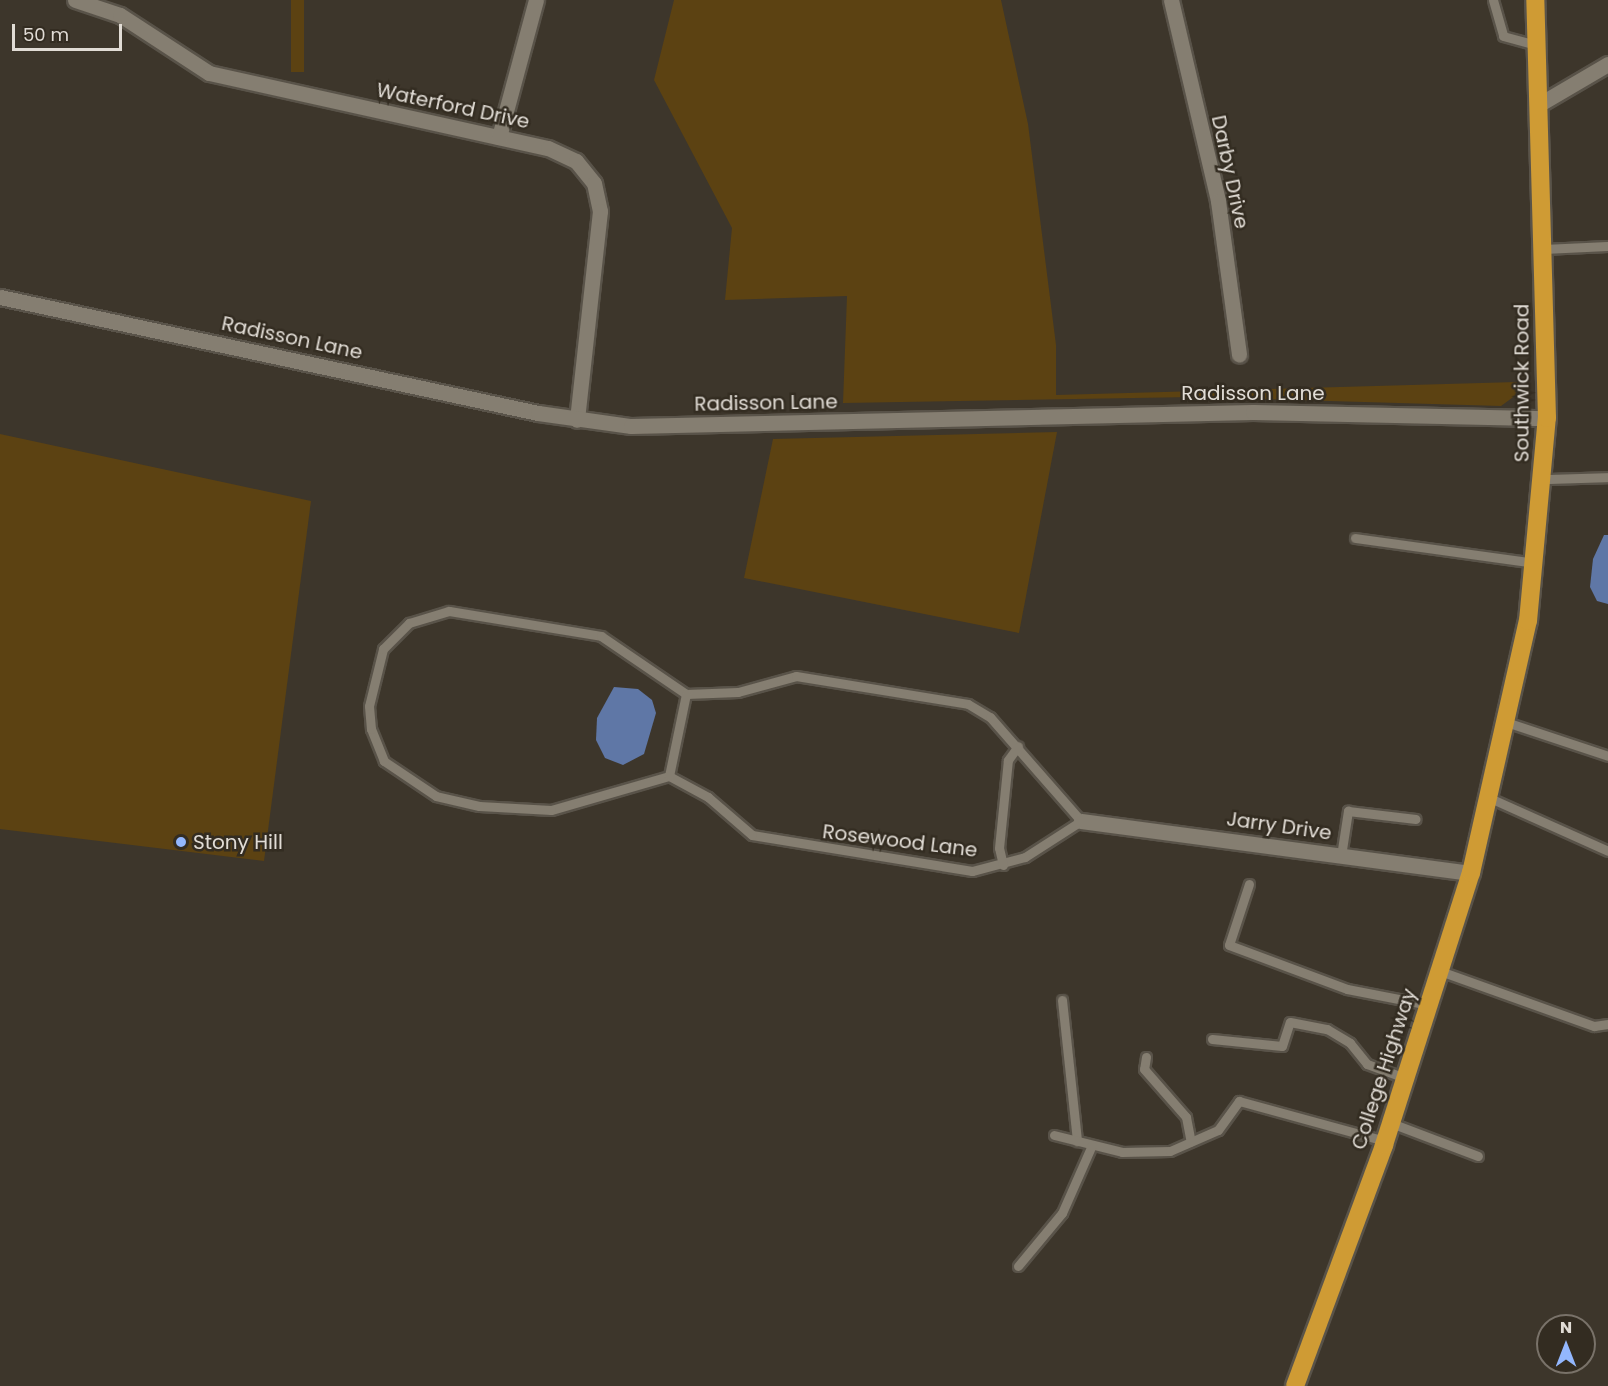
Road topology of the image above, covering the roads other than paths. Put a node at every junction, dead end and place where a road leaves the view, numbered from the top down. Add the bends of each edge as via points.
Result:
1 (75, 0) edge
2 (536, 0) edge
3 (1171, 0) edge
4 (1493, 0) edge
5 (1535, 0) edge
6 (1536, 45) junction
7 (1608, 64) edge
8 (1538, 105) junction
9 (499, 137) junction
10 (1608, 246) edge
11 (1543, 249) junction
12 (0, 297) edge
13 (1239, 355) dead end
14 (1547, 418) junction
15 (577, 420) junction
16 (1608, 477) edge
17 (1545, 479) junction
18 (1354, 538) dead end
19 (1536, 563) junction
20 (686, 694) junction
21 (1509, 723) junction
22 (1018, 746) junction
23 (1608, 756) edge
24 (1500, 762) joint
25 (669, 776) junction
26 (1492, 799) junction
27 (1416, 819) dead end
28 (1081, 820) junction
29 (1608, 851) edge
30 (1341, 856) junction
31 (1003, 865) junction
32 (1471, 873) junction
33 (1249, 884) dead end
34 (1440, 971) junction
35 (1062, 1000) dead end
36 (1429, 1005) junction
37 (1608, 1024) edge
38 (1212, 1039) dead end
39 (1146, 1057) dead end
40 (1405, 1078) junction
41 (1388, 1132) junction
42 (1054, 1136) dead end
43 (1077, 1141) junction
44 (1191, 1142) junction
45 (1092, 1145) junction
46 (1478, 1156) dead end
47 (1018, 1266) dead end
48 (1294, 1386) edge

1 - 9 street, Waterford Drive via 120,15 209,74
2 - 9 street
3 - 13 street, Darby Drive via 1218,201
4 - 6 lane via 1503,36
5 - 6 highway, Southwick Road
6 - 8 highway, Southwick Road
7 - 8 street
8 - 11 highway, Southwick Road
9 - 15 street, Waterford Drive via 576,161 598,196
10 - 11 lane
11 - 14 highway, Southwick Road
12 - 15 street, Radisson Lane
14 - 15 street, Radisson Lane via 1253,412 647,427
14 - 17 highway, Southwick Road
16 - 17 lane
17 - 19 highway, Southwick Road
18 - 19 lane
19 - 21 highway, Southwick Road
20 - 22 lane via 720,695 782,678 811,678 968,704
20 - 25 lane
20 - 25 lane via 601,636 468,611 433,614 409,623 383,649 373,675 369,722 377,748 402,778 436,796 479,806 551,810
21 - 23 lane
21 - 24 highway, Southwick Road
22 - 28 lane
22 - 31 lane via 1008,760 999,848
24 - 26 highway, College Highway
25 - 31 lane, Rosewood Lane via 708,797 752,836 780,844 972,871
26 - 29 lane
26 - 32 highway, College Highway
27 - 30 lane via 1348,811
28 - 30 street, Jarry Drive
28 - 31 lane, Rosewood Lane via 1039,851
30 - 32 street, Jarry Drive
32 - 34 highway, College Highway
33 - 36 lane via 1229,945 1347,989
34 - 36 highway, College Highway
34 - 37 lane via 1594,1026
35 - 43 lane
36 - 40 highway, College Highway
38 - 40 lane via 1282,1046 1290,1022 1327,1029 1350,1043 1367,1064
39 - 44 lane via 1144,1069 1186,1117
40 - 41 highway, College Highway
41 - 44 lane via 1239,1101 1218,1130
41 - 46 lane
41 - 48 highway, College Highway
42 - 43 lane
43 - 45 lane
44 - 45 lane via 1170,1151 1122,1152
45 - 47 lane via 1062,1213

